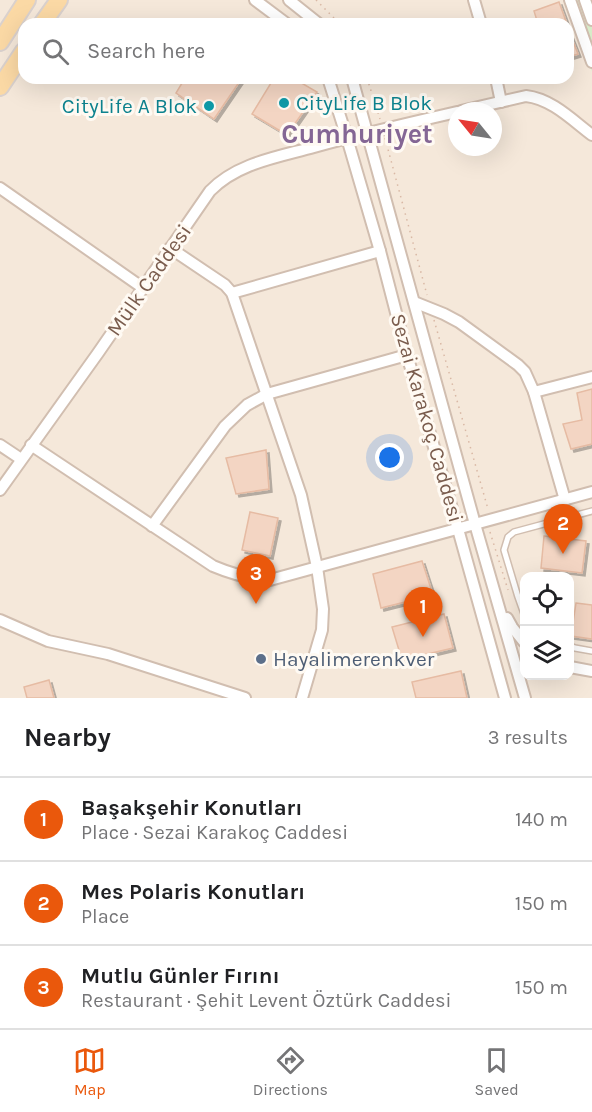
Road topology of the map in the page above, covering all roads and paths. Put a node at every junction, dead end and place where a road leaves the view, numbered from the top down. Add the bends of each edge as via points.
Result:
1 (27, 0) edge
2 (255, 0) edge
3 (289, 0) edge
4 (316, 0) edge
5 (474, 0) edge
6 (570, 0) edge
7 (577, 0) edge
8 (585, 0) edge
9 (58, 1) edge
10 (46, 18) edge
11 (279, 18) edge
12 (312, 18) edge
13 (334, 18) edge
14 (479, 18) edge
15 (592, 20) edge
16 (592, 40) edge
17 (0, 42) edge
18 (18, 60) edge
19 (592, 62) edge
20 (330, 84) edge
21 (354, 84) edge
22 (369, 84) edge
23 (497, 84) edge
24 (0, 87) edge
25 (501, 102) joint
26 (377, 110) dead end
27 (448, 114) edge
28 (367, 133) junction
29 (592, 135) edge
30 (347, 138) junction
31 (387, 148) dead end
32 (0, 188) edge
33 (170, 248) junction
34 (380, 251) junction
35 (425, 287) dead end
36 (143, 288) junction
37 (232, 293) junction
38 (414, 302) junction
39 (435, 324) dead end
40 (407, 355) junction
41 (592, 377) edge
42 (534, 392) junction
43 (267, 394) junction
44 (0, 445) edge
45 (31, 445) junction
46 (21, 459) junction
47 (0, 490) edge
48 (592, 492) edge
49 (565, 500) junction
50 (488, 507) dead end
51 (592, 511) edge
52 (475, 524) junction
53 (152, 526) junction
54 (458, 529) junction
55 (316, 567) junction
56 (498, 602) junction
57 (520, 602) edge
58 (0, 620) edge
59 (520, 636) edge
60 (574, 648) edge
61 (592, 651) edge
62 (574, 668) edge
63 (592, 671) edge
64 (245, 698) edge
65 (302, 698) edge
66 (505, 698) edge
67 (525, 698) edge

1 - 17 main road
2 - 11 street
3 - 12 street
4 - 13 path
5 - 14 street
6 - 19 street
7 - 16 street
8 - 15 street
9 - 10 main road
18 - 24 main road
20 - 30 street, Sezai Karakoç Caddesi
21 - 28 street
22 - 26 path
23 - 25 street
25 - 29 street, Mülk Caddesi via 526,96 540,98
27 - 28 street, Mülk Caddesi
28 - 30 street, Mülk Caddesi
28 - 38 street
30 - 33 street, Mülk Caddesi via 246,166 221,180
30 - 34 street, Sezai Karakoç Caddesi
31 - 35 path
32 - 36 street
33 - 36 street, Mülk Caddesi
33 - 37 street
34 - 37 street
34 - 40 street, Sezai Karakoç Caddesi
36 - 45 street, Mülk Caddesi
37 - 43 street
38 - 42 street via 459,322 518,365
38 - 52 street
39 - 50 path
40 - 43 street
40 - 54 street, Sezai Karakoç Caddesi
41 - 42 street
42 - 49 street
43 - 53 street via 247,405 225,426
43 - 55 street via 301,495
44 - 46 street
45 - 46 street, Mülk Caddesi
45 - 53 street
46 - 47 street, Mülk Caddesi
48 - 49 street
49 - 52 street
51 - 57 lane via 514,532 508,537 504,550
52 - 54 street
52 - 56 street
53 - 55 street via 213,566 244,577 270,580
54 - 55 street
54 - 66 street, Sezai Karakoç Caddesi
55 - 65 street via 322,630
56 - 59 street
56 - 67 street
58 - 64 street via 48,641 108,654
60 - 61 lane
62 - 63 street

